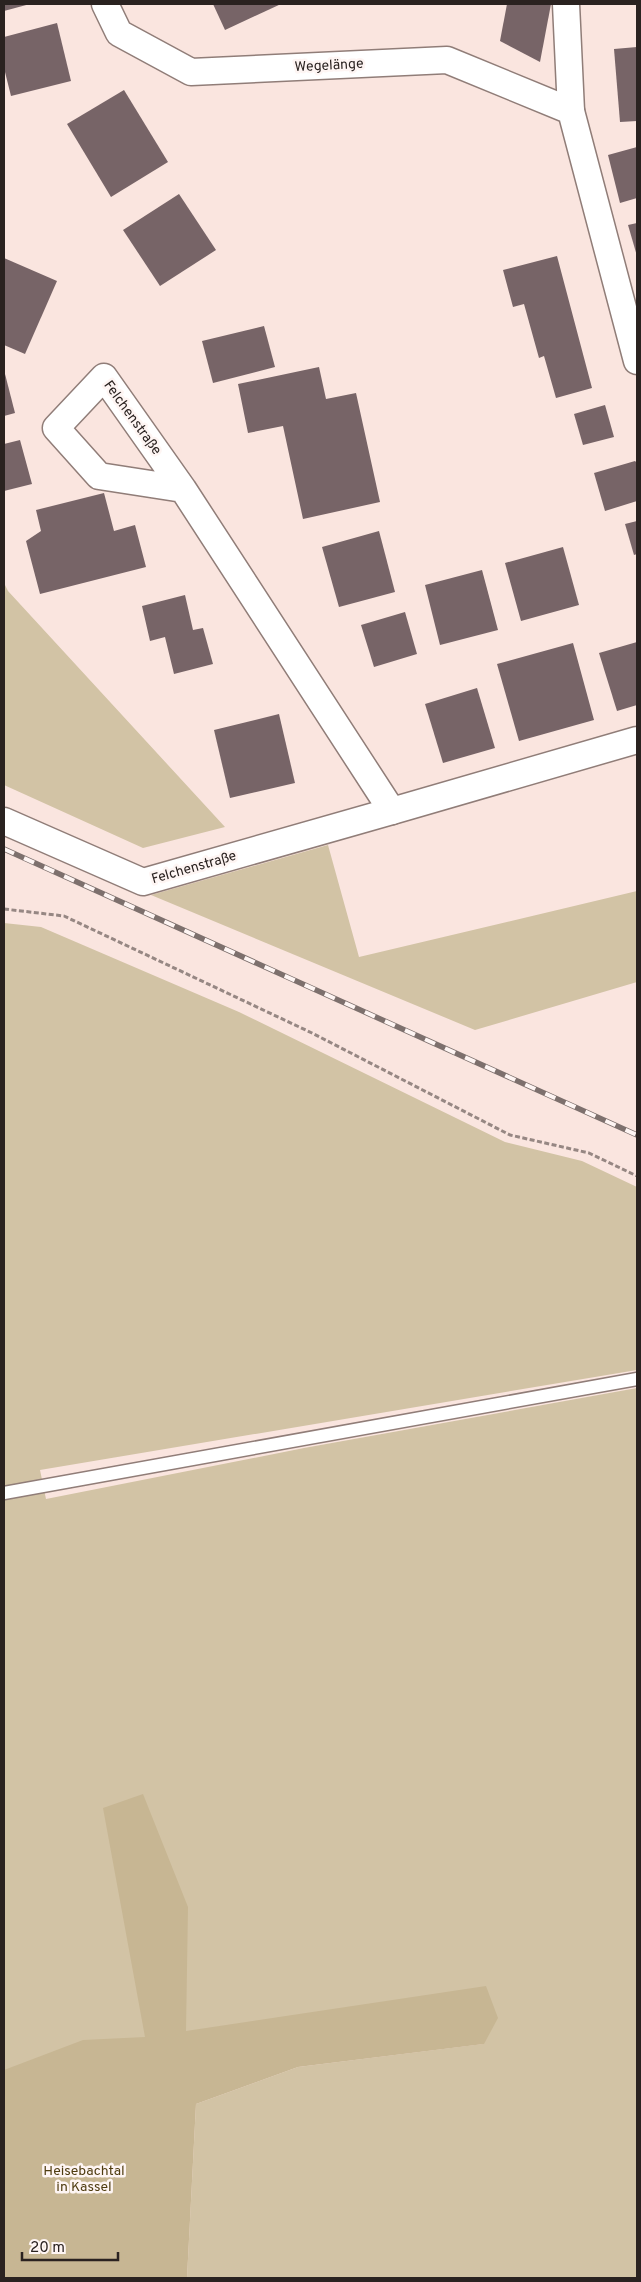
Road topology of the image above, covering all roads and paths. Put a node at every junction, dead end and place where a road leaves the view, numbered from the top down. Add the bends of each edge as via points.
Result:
1 (105, 4) edge
2 (566, 4) edge
3 (571, 111) junction
4 (637, 361) edge
5 (184, 490) junction
6 (637, 740) edge
7 (392, 811) junction
8 (4, 821) edge
9 (4, 909) edge
10 (637, 1176) edge
11 (637, 1379) edge
12 (4, 1493) edge

1 - 3 street, Wegelänge via 118,33 191,72 447,60
2 - 3 street
3 - 4 street
5 - 5 street, Felchenstraße via 104,377 56,428 99,476
5 - 7 street, Felchenstraße
6 - 7 street, Felchenstraße
7 - 8 street, Felchenstraße via 143,882
9 - 10 path via 64,916 312,1033 510,1134 589,1153
11 - 12 lane

